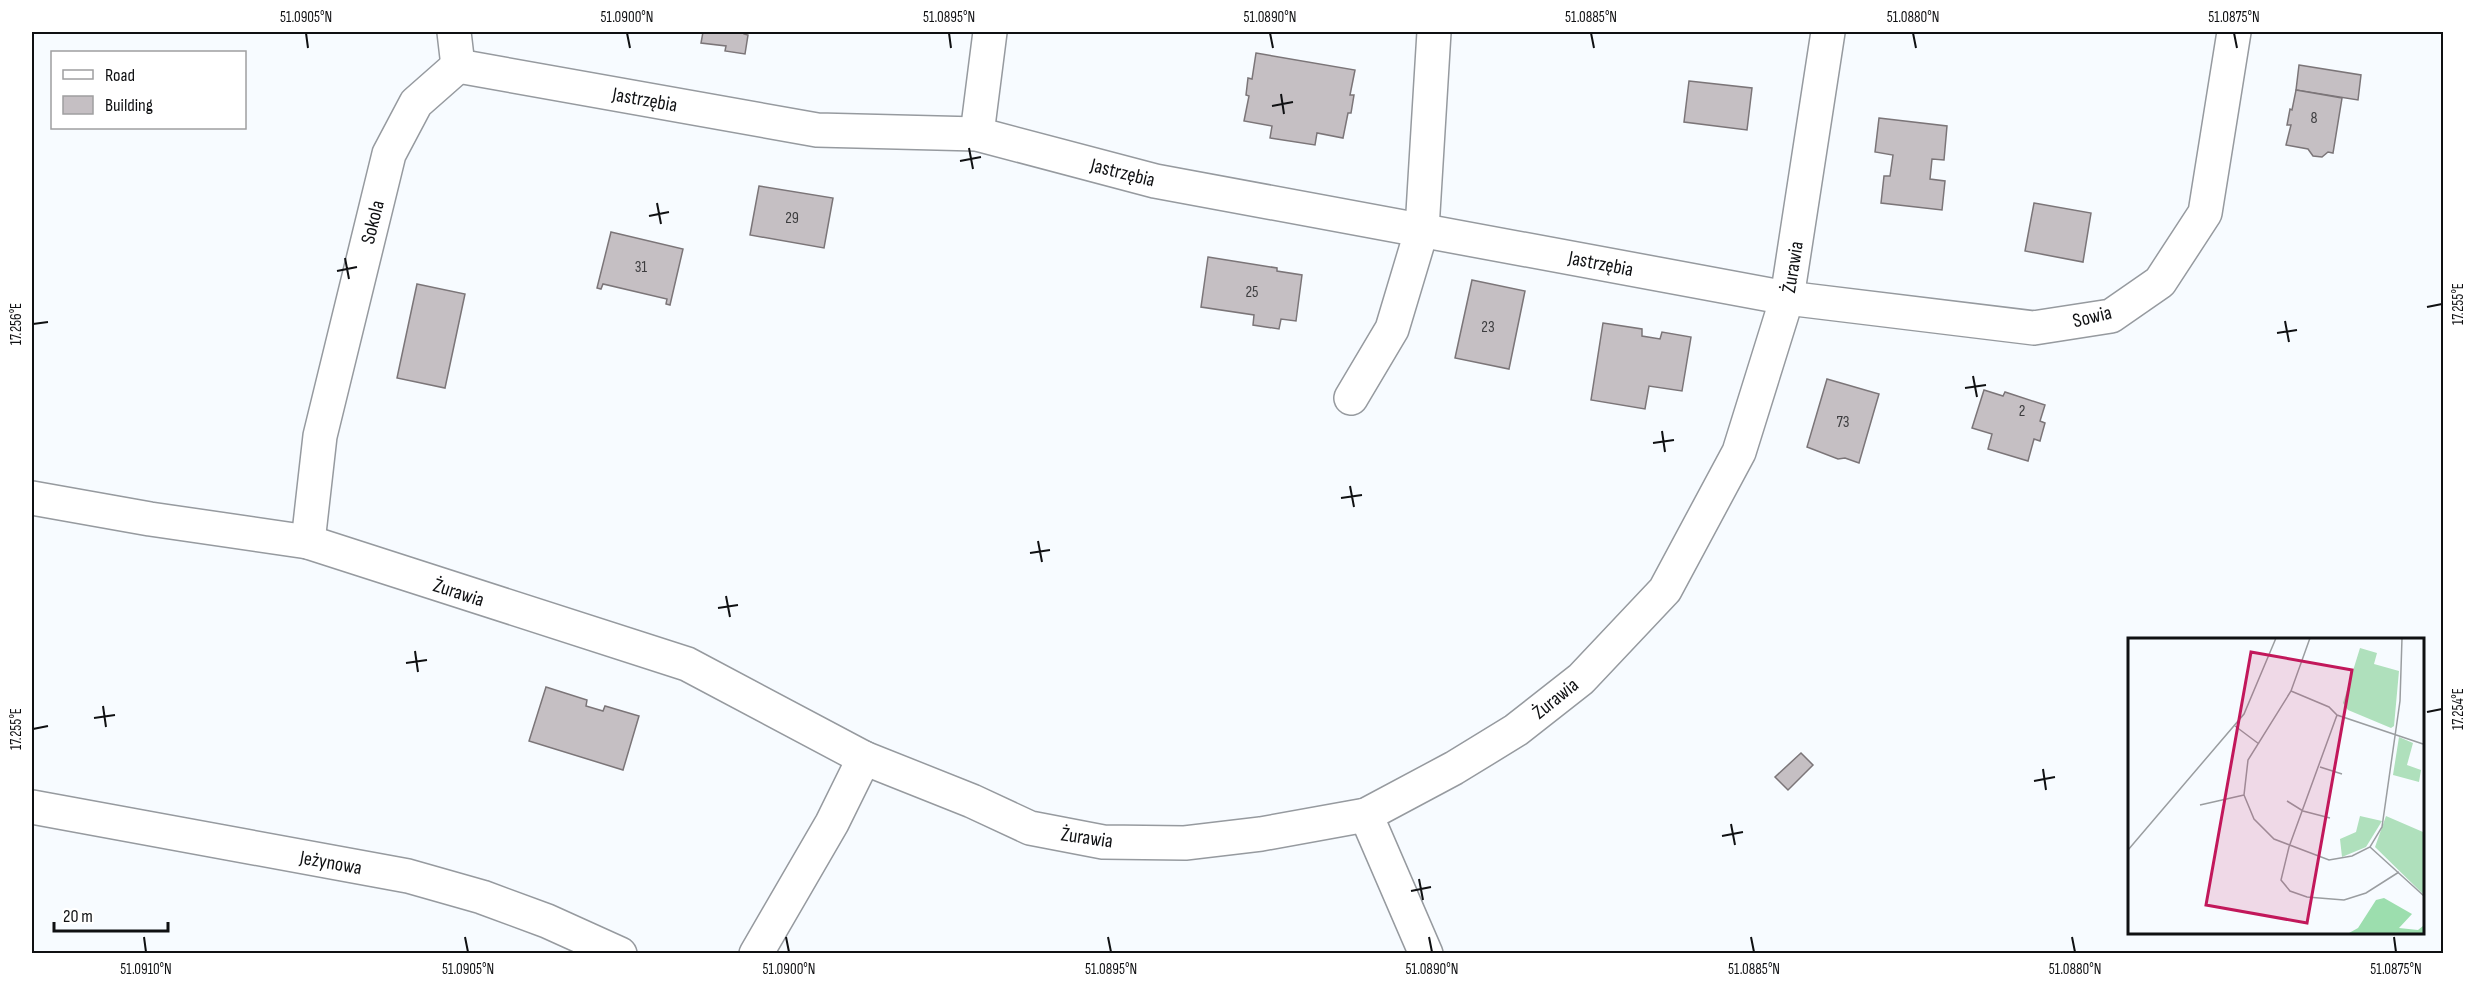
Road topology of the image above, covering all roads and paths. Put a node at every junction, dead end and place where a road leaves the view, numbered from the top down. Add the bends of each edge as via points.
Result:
1 (454, 32) edge
2 (990, 32) edge
3 (1434, 32) edge
4 (1828, 32) edge
5 (2234, 32) edge
6 (458, 66) junction
7 (977, 134) junction
8 (1422, 229) junction
9 (1787, 298) junction
10 (1351, 398) dead end
11 (32, 498) edge
12 (308, 542) junction
13 (864, 758) junction
14 (32, 807) edge
15 (1366, 815) junction
16 (620, 954) edge
17 (756, 954) edge
18 (1426, 954) edge

1 - 6 street
2 - 7 street
3 - 8 street
4 - 9 street, Żurawia
5 - 9 street, Sowia via 2205,213 2160,282 2111,316 2034,328
6 - 7 street, Jastrzębia via 817,130
6 - 12 street, Sokola via 416,103 389,154 320,436
7 - 8 street, Jastrzębia via 1155,181
8 - 9 street, Jastrzębia
8 - 10 street via 1392,329
9 - 15 street, Żurawia via 1739,452 1665,590 1581,679 1516,730
11 - 12 street, Żurawia
12 - 13 street, Żurawia via 687,664
13 - 15 street, Żurawia via 1030,828 1103,842 1185,843
13 - 17 street via 832,823
14 - 16 street, Jeżynowa via 408,876 493,901
15 - 18 street

